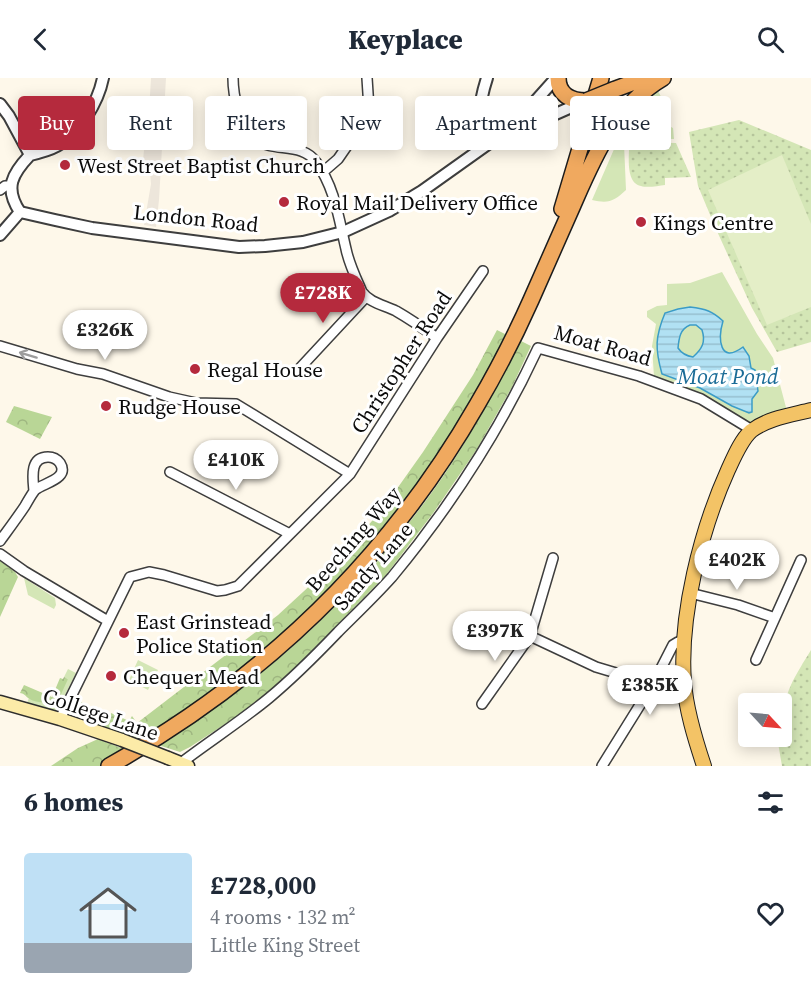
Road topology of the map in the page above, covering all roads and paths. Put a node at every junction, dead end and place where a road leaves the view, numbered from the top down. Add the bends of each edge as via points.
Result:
1 (103, 78) edge
2 (233, 78) edge
3 (367, 78) edge
4 (487, 78) edge
5 (557, 78) edge
6 (601, 78) edge
7 (645, 78) edge
8 (663, 78) edge
9 (482, 96) edge
10 (540, 96) edge
11 (598, 96) edge
12 (570, 98) edge
13 (0, 104) edge
14 (480, 150) edge
15 (30, 155) junction
16 (323, 172) junction
17 (11, 186) junction
18 (0, 190) edge
19 (20, 212) junction
20 (343, 232) junction
21 (0, 236) edge
22 (545, 267) junction
23 (483, 272) dead end
24 (366, 297) junction
25 (437, 338) junction
26 (0, 346) edge
27 (538, 348) joint
28 (300, 368) dead end
29 (811, 410) edge
30 (749, 434) junction
31 (170, 472) dead end
32 (350, 474) junction
33 (34, 491) dead end
34 (290, 534) junction
35 (0, 541) edge
36 (0, 554) edge
37 (553, 558) dead end
38 (801, 560) dead end
39 (690, 593) junction
40 (775, 618) junction
41 (108, 621) junction
42 (530, 636) junction
43 (683, 643) junction
44 (756, 660) dead end
45 (653, 684) junction
46 (0, 702) edge
47 (482, 704) dead end
48 (60, 718) junction
49 (184, 764) edge
50 (109, 766) edge
51 (602, 766) edge
52 (704, 766) edge

1 - 15 street via 95,102 73,133 59,145
2 - 16 street via 239,114 255,140 305,153 313,157
3 - 16 street via 367,117 338,159
4 - 9 street
5 - 10 street, London Road
5 - 12 highway, London Road
6 - 22 highway, Beeching Way
7 - 11 highway, London Road, bridge
8 - 22 highway, Beeching Way via 635,98 610,129
13 - 15 street
14 - 20 street, London Road via 389,211
15 - 17 street
16 - 20 street
17 - 18 street
17 - 19 street
19 - 20 street, London Road via 92,228 239,247 303,242
19 - 21 street
20 - 24 street via 351,265
22 - 50 highway, Beeching Way via 512,340 455,443 369,558 328,602 242,678 152,742
23 - 25 street, Christopher Road
24 - 25 street
24 - 28 street
25 - 32 street, Christopher Road
32 -> 26 street via 236,404 169,398 104,374
27 - 30 street, Moat Road via 639,376 701,399
27 - 49 street, Sandy Lane via 483,452 391,578 286,683
29 - 30 main road via 768,421
30 - 39 main road via 718,492
31 - 34 street
32 - 34 street, Christopher Road
33 - 35 street
34 - 41 street, Christopher Road via 238,585 225,590 216,591 149,572 130,577
36 - 41 street
37 - 42 street
38 - 40 street
39 - 40 street
39 - 43 main road
40 - 44 street
41 - 48 street, Christopher Road
42 - 45 street via 596,667
42 - 47 street
43 - 45 street via 673,645
43 - 52 main road via 687,703
45 - 51 street
46 - 48 main road, College Lane
48 - 49 main road, College Lane, bridge

